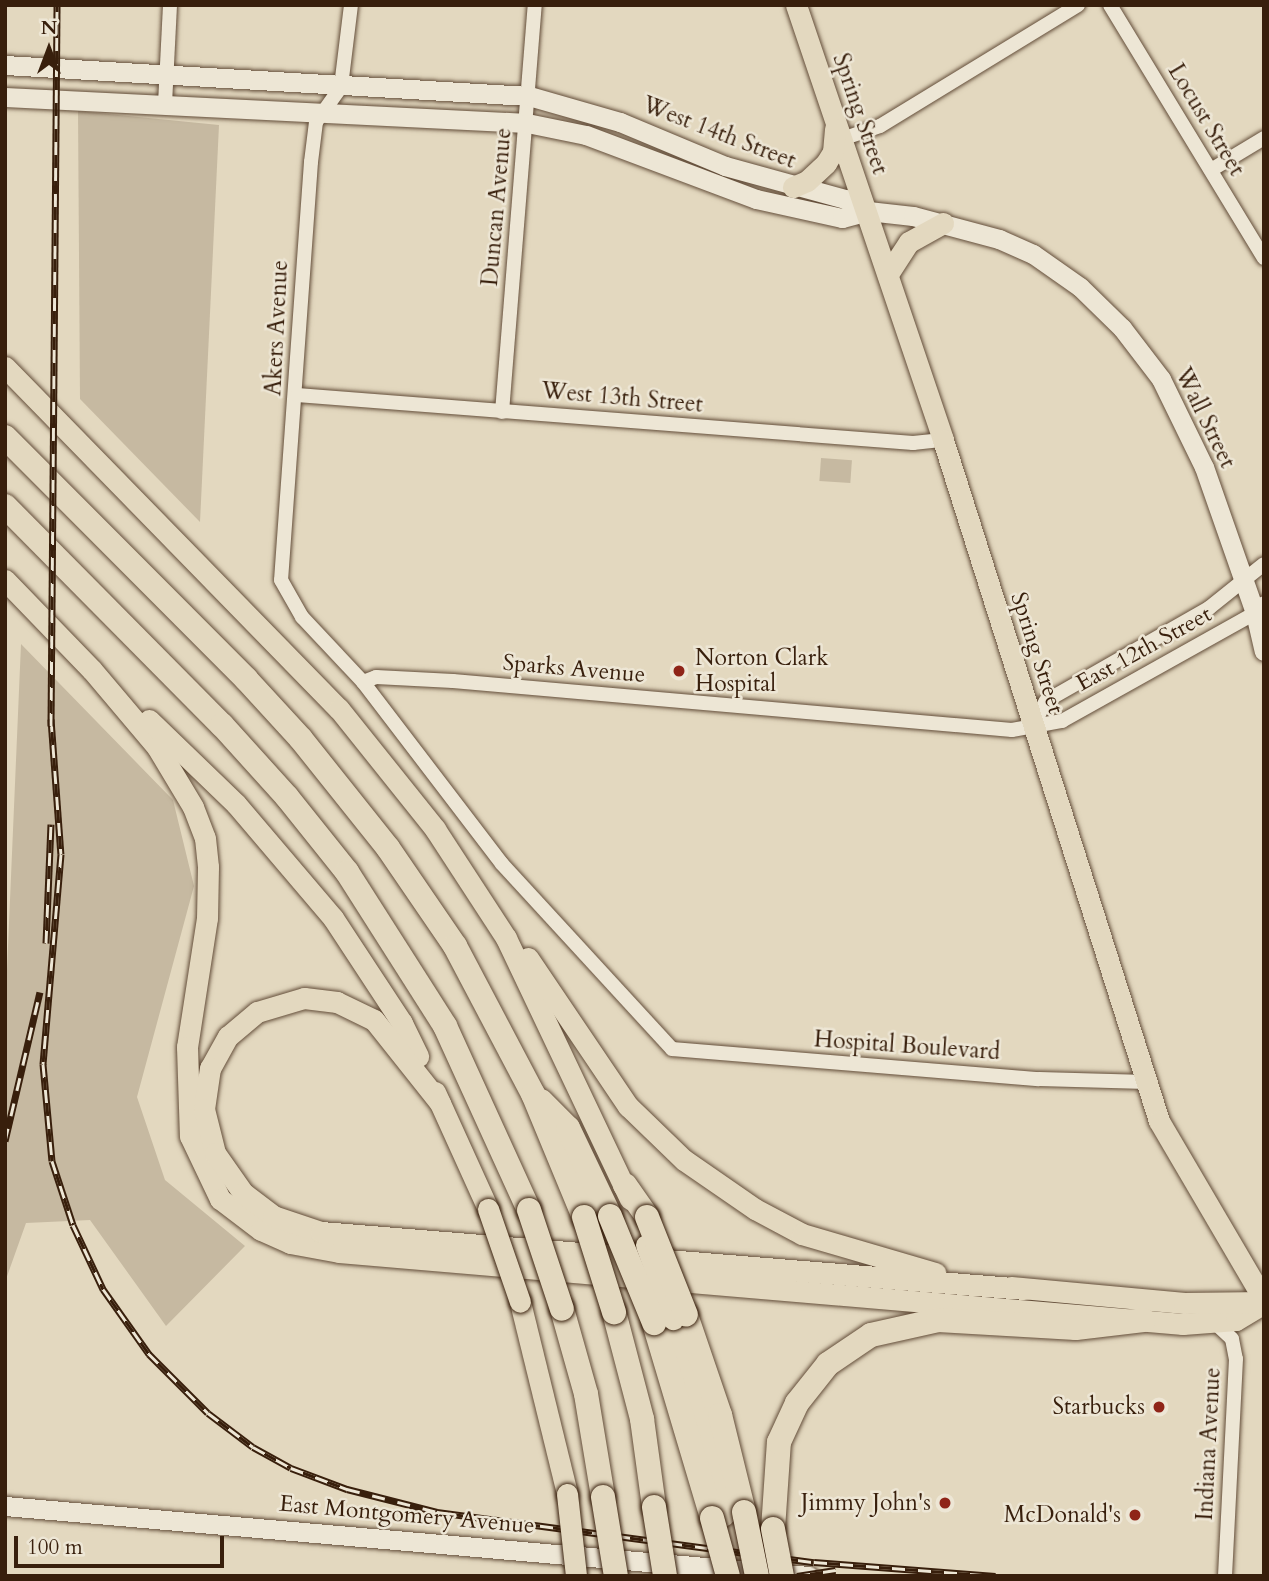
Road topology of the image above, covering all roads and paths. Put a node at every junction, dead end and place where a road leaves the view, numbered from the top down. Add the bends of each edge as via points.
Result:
1 (170, 5) edge
2 (351, 5) edge
3 (535, 5) edge
4 (796, 5) edge
5 (1078, 5) edge
6 (1110, 5) edge
7 (5, 65) edge
8 (166, 76) junction
9 (341, 87) junction
10 (529, 96) junction
11 (5, 97) edge
12 (165, 104) junction
13 (323, 110) junction
14 (527, 123) junction
15 (837, 133) junction
16 (1264, 138) edge
17 (1211, 170) junction
18 (793, 187) junction
19 (868, 211) junction
20 (943, 223) junction
21 (1264, 258) edge
22 (888, 274) junction
23 (5, 367) edge
24 (297, 395) junction
25 (502, 412) junction
26 (5, 437) edge
27 (943, 440) junction
28 (5, 506) edge
29 (1264, 564) edge
30 (5, 580) edge
31 (1245, 583) junction
32 (1259, 608) edge
33 (1264, 651) edge
34 (92, 670) junction
35 (363, 682) junction
36 (1033, 726) junction
37 (506, 938) junction
38 (1147, 1082) junction
39 (533, 1094) junction
40 (440, 1102) junction
41 (625, 1185) joint
42 (1025, 1289) junction
43 (1264, 1302) edge
44 (671, 1319) junction
45 (1144, 1320) junction
46 (1215, 1323) junction
47 (5, 1506) edge
48 (727, 1516) junction
49 (807, 1575) edge
50 (576, 1576) edge
51 (616, 1576) edge
52 (665, 1576) edge
53 (731, 1576) edge
54 (757, 1576) edge
55 (782, 1576) edge
56 (1225, 1576) edge

1 - 8 street
2 - 9 street
3 - 10 street, Duncan Avenue
4 - 15 main road, Spring Street
5 - 15 street via 880,126
6 - 17 street, Locust Street
7 - 8 street, West 14th Street
8 - 9 street, West 14th Street
8 - 12 street
9 - 10 street, West 14th Street
9 - 13 street, Akers Avenue
10 - 14 street, Duncan Avenue
10 - 18 street, West 14th Street via 620,122 725,166
11 - 12 street, West 14th Street
12 - 13 street, West 14th Street
13 - 14 street, West 14th Street
13 - 24 street, Akers Avenue via 316,122 311,162
14 - 19 street, West 14th Street via 586,135 756,199 842,218
14 - 25 street, Duncan Avenue
15 - 18 main road via 826,163
15 - 19 main road, Spring Street
16 - 17 street
17 - 21 street, Locust Street
18 - 19 street, West 14th Street via 845,198
19 - 20 street, Wall Street
19 - 22 main road, Spring Street
20 - 22 main road via 909,242
20 - 31 street, Wall Street via 999,239 1061,272 1135,343 1183,417
22 - 27 main road, Spring Street
23 - 37 main road via 340,709 435,829
24 - 25 street, West 13th Street
24 - 35 street, Akers Avenue via 281,580 302,617
25 - 27 street, West 13th Street via 913,443
26 - 39 highway via 246,679 324,768 388,848 455,946
27 - 36 main road, Spring Street
28 - 51 highway, bridge via 287,797 347,872 445,1026 529,1210 562,1308 586,1394
29 - 31 street, East 12th Street
30 - 34 main road
31 - 32 street, Wall Street
31 - 36 street, East 12th Street via 1046,701
32 - 33 street, Wall Street
32 - 36 street, East 12th Street via 1062,721
34 - 40 main road via 236,804 333,918 402,1023
34 - 45 main road via 181,782 205,838 208,918 187,1047 190,1136 220,1199 251,1224 290,1243 339,1252
35 - 36 street, Sparks Avenue via 395,677 1012,730
35 - 38 street, Hospital Boulevard via 502,864 666,1043 682,1052 1044,1079
36 - 38 main road, Spring Street
37 - 41 main road
37 - 42 main road via 527,956 628,1106 684,1160 755,1209 837,1247 915,1269
38 - 43 main road, Spring Street via 1171,1145
39 - 44 highway, bridge via 568,1128 610,1216
39 - 52 highway, bridge via 584,1217 614,1312 642,1419
40 - 42 main road via 374,1020 337,1002 304,998 257,1012 228,1036 210,1068 204,1109 215,1153 243,1193 273,1216 321,1232
40 - 50 main road, bridge via 488,1209 520,1302 567,1494
41 - 44 highway, bridge via 642,1218
42 - 43 main road via 1184,1303
43 - 46 main road via 1236,1320
44 - 48 highway
44 - 48 highway via 720,1415
45 - 46 main road
45 - 55 highway, bridge via 1076,1328 938,1320 871,1335 828,1364 797,1403 779,1442 773,1530
46 - 56 street, Indiana Avenue via 1235,1347
47 - 49 street, East Montgomery Avenue
48 - 53 highway, bridge
48 - 54 highway, bridge

